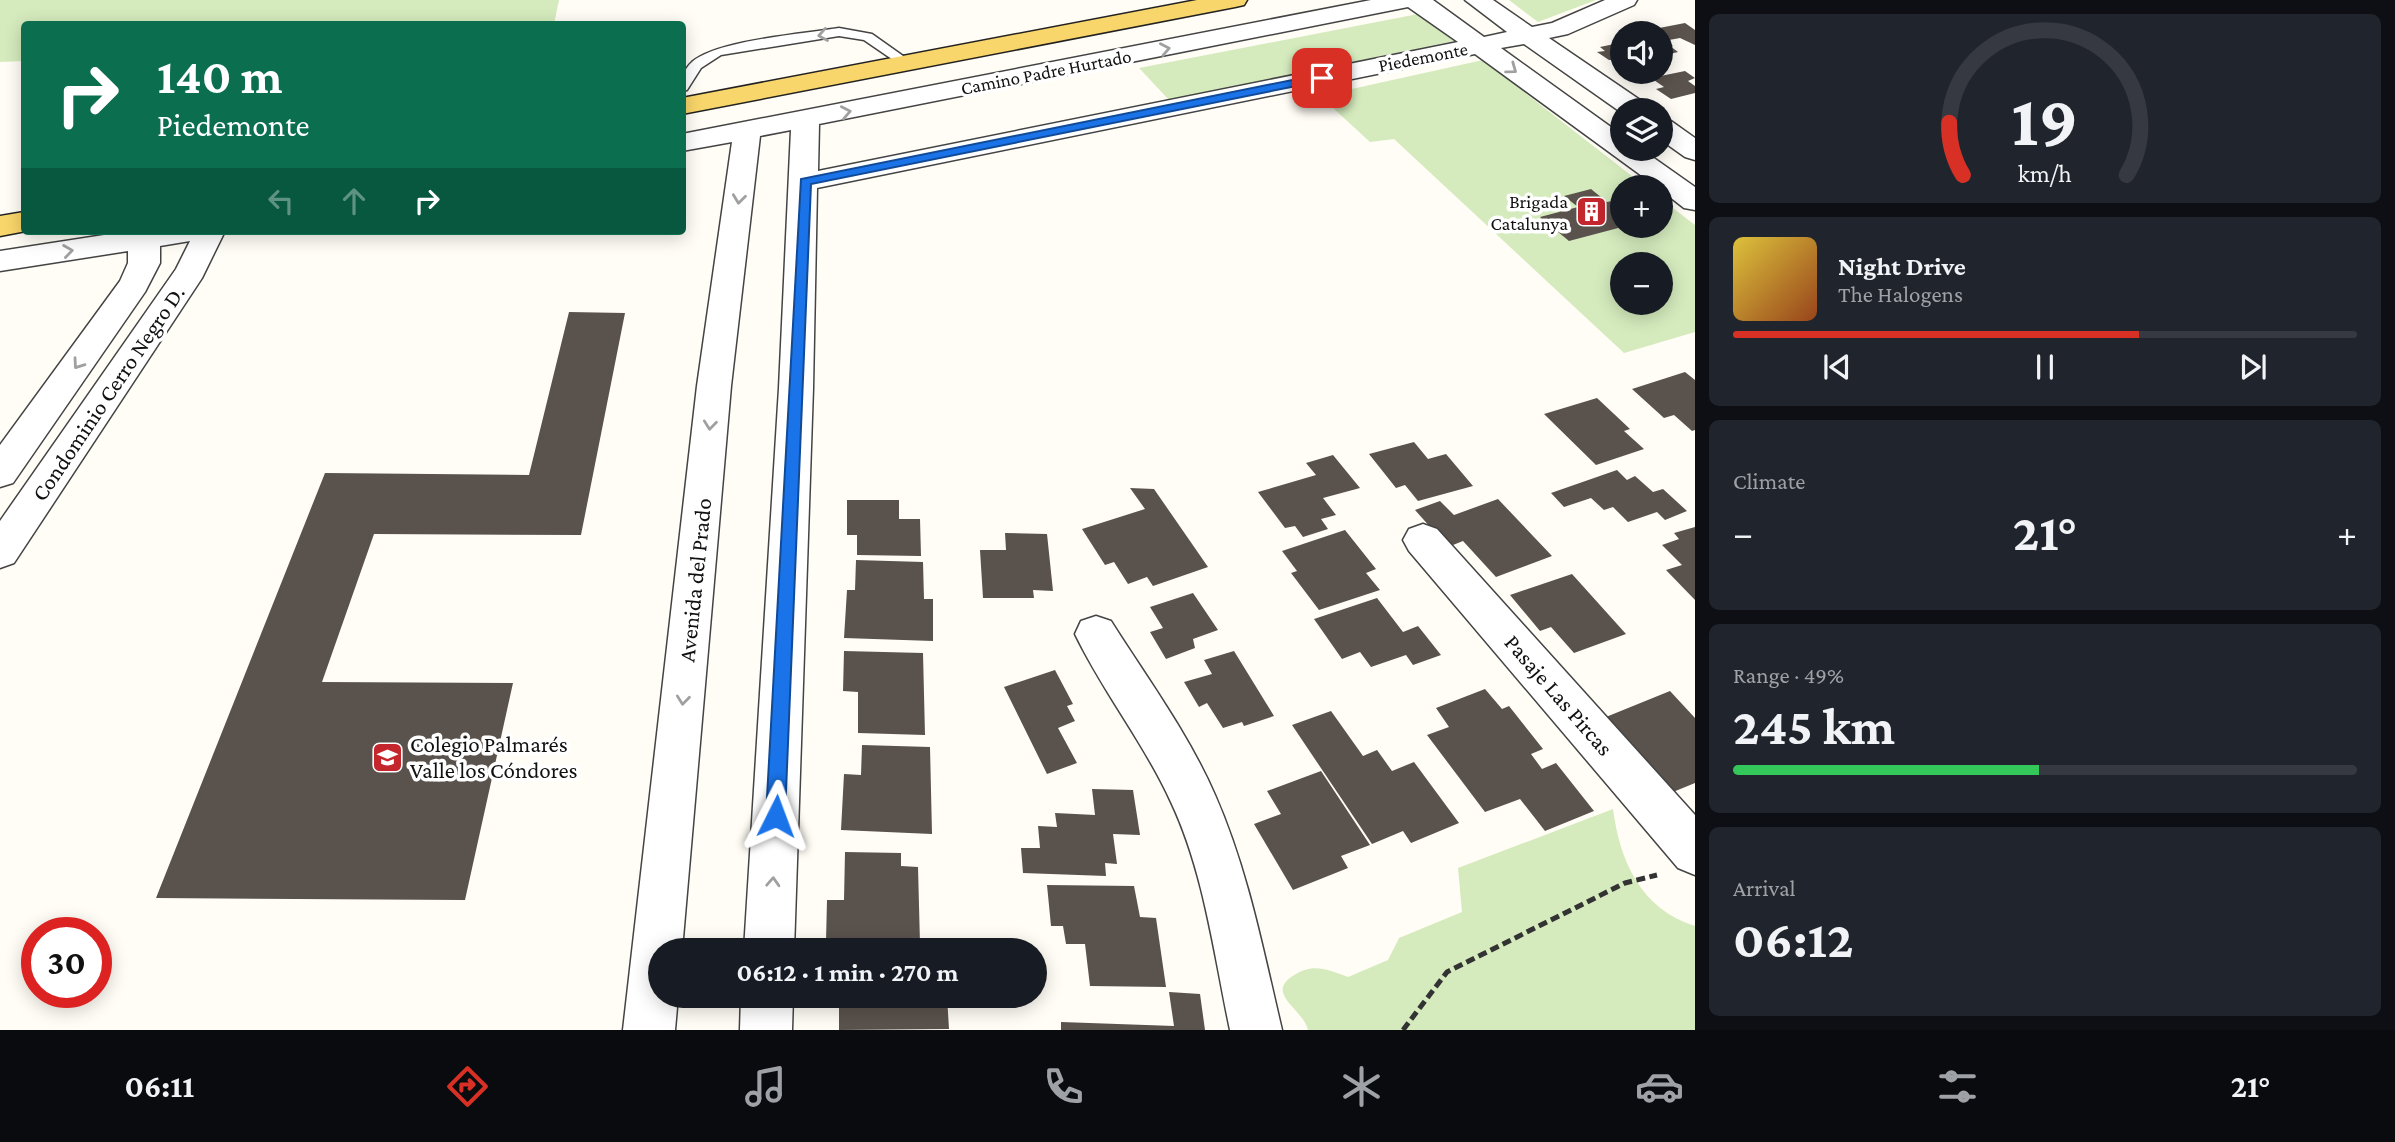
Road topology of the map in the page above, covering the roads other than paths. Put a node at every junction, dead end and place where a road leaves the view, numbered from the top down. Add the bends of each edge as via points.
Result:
1 (1235, 0) edge
2 (1408, 0) edge
3 (1417, 0) edge
4 (1478, 0) edge
5 (1625, 0) edge
6 (1528, 35) junction
7 (1480, 46) junction
8 (907, 63) junction
9 (686, 81) edge
10 (1618, 98) edge
11 (1610, 99) edge
12 (686, 105) edge
13 (1573, 113) junction
14 (805, 120) junction
15 (747, 132) junction
16 (1673, 135) edge
17 (686, 143) edge
18 (1695, 151) edge
19 (805, 182) junction
20 (1695, 201) edge
21 (21, 222) edge
22 (0, 226) edge
23 (169, 235) edge
24 (209, 235) edge
25 (144, 239) junction
26 (0, 261) edge
27 (0, 473) edge
28 (1423, 540) dead end
29 (0, 552) edge
30 (1096, 634) dead end
31 (1695, 851) edge
32 (770, 938) edge
33 (767, 1008) edge
34 (649, 1030) edge
35 (766, 1030) edge
36 (1256, 1030) edge

1 - 8 main road, Camino Padre Hurtado
14 -> 2 street, Camino Padre Hurtado
3 - 7 street
4 - 6 street
5 - 6 street, Piedemonte via 1559,29
6 - 7 street, Piedemonte
6 - 10 street
7 -> 13 street
7 - 19 street, Piedemonte
8 -> 9 lane via 868,37 839,32 717,52 696,65
8 - 12 main road, Camino Padre Hurtado
11 - 13 street via 1587,98 1578,102
13 - 20 street
14 - 15 street, Camino Padre Hurtado
14 - 19 street
15 - 17 street, Camino Padre Hurtado
15 -> 34 street, Avenida del Prado via 714,386
16 - 18 street
32 -> 19 street
21 - 22 main road
23 - 25 street
24 - 29 street, Condominio Cerro Negro D. via 191,271
26 -> 25 street
25 -> 27 street via 144,263 134,284
28 - 31 street, Pasaje Las Pircas
30 - 36 street via 1198,810
33 - 35 street

